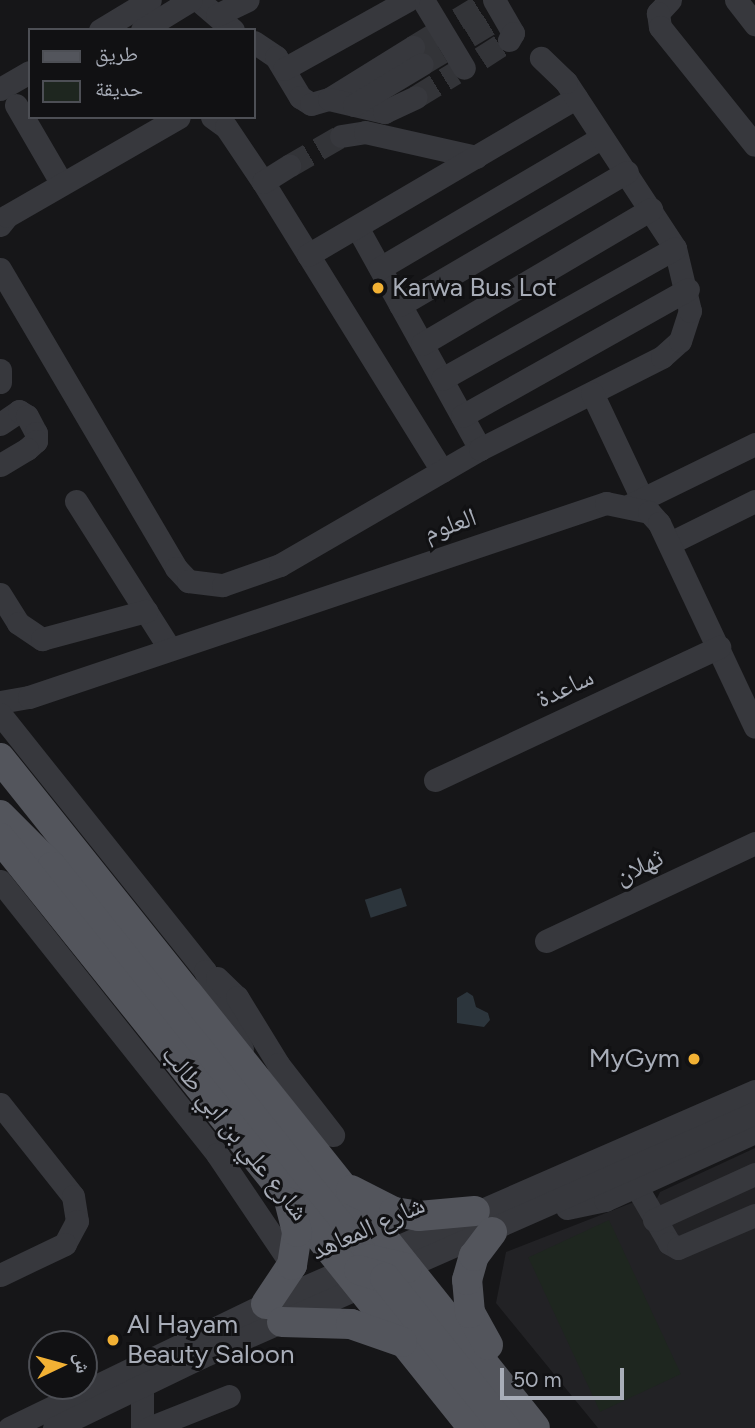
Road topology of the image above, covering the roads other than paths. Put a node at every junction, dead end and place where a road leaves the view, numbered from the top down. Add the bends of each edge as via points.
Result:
1 (150, 0) edge
2 (191, 0) edge
3 (198, 0) edge
4 (248, 0) edge
5 (408, 0) edge
6 (424, 0) edge
7 (670, 0) edge
8 (736, 0) edge
9 (494, 7) edge
10 (225, 23) edge
11 (755, 24) edge
12 (103, 28) edge
13 (145, 28) edge
14 (509, 40) dead end
15 (256, 43) edge
16 (541, 58) dead end
17 (467, 66) dead end
18 (284, 69) junction
19 (28, 75) edge
20 (416, 97) tunnel mouth
21 (576, 98) junction
22 (329, 99) junction
23 (11, 102) edge
24 (354, 105) junction
25 (176, 119) edge
26 (215, 119) edge
27 (341, 136) tunnel mouth
28 (601, 138) junction
29 (755, 145) edge
30 (476, 157) junction
31 (289, 166) tunnel mouth
32 (626, 172) junction
33 (263, 182) junction
34 (62, 184) junction
35 (651, 209) junction
36 (2, 215) edge
37 (357, 227) junction
38 (675, 248) junction
39 (308, 255) junction
40 (380, 268) junction
41 (0, 269) edge
42 (688, 289) junction
43 (400, 305) junction
44 (422, 344) junction
45 (0, 370) edge
46 (442, 379) junction
47 (0, 382) edge
48 (592, 393) junction
49 (462, 416) junction
50 (0, 424) edge
51 (755, 444) edge
52 (480, 449) junction
53 (0, 465) edge
54 (442, 471) junction
55 (76, 501) dead end
56 (755, 501) edge
57 (636, 502) junction
58 (670, 543) junction
59 (0, 594) edge
60 (146, 611) junction
61 (719, 647) junction
62 (170, 649) junction
63 (43, 692) junction
64 (0, 702) edge
65 (0, 714) edge
66 (755, 727) edge
67 (11, 750) edge
68 (435, 779) dead end
69 (0, 815) edge
70 (0, 838) edge
71 (755, 843) edge
72 (0, 881) edge
73 (546, 941) dead end
74 (238, 1016) junction
75 (256, 1078) junction
76 (755, 1091) edge
77 (0, 1104) edge
78 (755, 1113) edge
79 (755, 1132) edge
80 (333, 1135) dead end
81 (755, 1174) edge
82 (341, 1185) junction
83 (636, 1186) junction
84 (289, 1199) junction
85 (536, 1210) junction
86 (755, 1215) edge
87 (654, 1220) junction
88 (483, 1222) junction
89 (292, 1265) junction
90 (376, 1268) junction
91 (0, 1275) edge
92 (274, 1313) junction
93 (405, 1343) junction
94 (142, 1386) junction
95 (229, 1396) dead end
96 (472, 1427) edge
97 (9, 1428) edge
98 (54, 1428) edge
99 (142, 1428) edge
100 (149, 1428) edge
101 (505, 1428) edge
102 (535, 1428) edge
103 (554, 1428) edge

1 - 12 street
2 - 13 street
3 - 10 street
4 - 10 street
5 - 18 street
6 - 17 street
7 - 29 street via 659,13 660,27
8 - 11 street
9 - 14 street via 513,33
15 - 18 street via 272,53
16 - 21 street
18 - 22 street via 304,102 318,104
19 - 23 street
20 - 24 street via 384,113
21 - 28 street
21 - 30 street
22 - 24 street
22 - 24 street via 417,56
23 - 34 street
25 - 34 street
26 - 33 street via 226,127
27 - 30 street via 365,132
28 - 32 street
28 - 40 street
30 - 37 street
31 - 33 street
32 - 35 street
32 - 43 street
33 - 39 street
34 - 36 street
35 - 38 street
35 - 44 street
37 - 39 street
37 - 40 street
38 - 42 street
38 - 46 street
39 - 54 street
40 - 43 street
41 - 54 street via 176,568 188,581 223,585 280,565
42 - 48 street via 690,311 680,341 662,358
42 - 49 street
43 - 44 street
44 - 46 street
45 - 47 street
46 - 49 street
48 - 52 street
48 - 57 street
49 - 52 street
50 - 53 street via 19,411 36,433 36,441
51 - 57 street
52 - 54 street
55 - 60 street
56 - 58 street
57 - 58 street via 649,512
57 - 62 street, العلوم via 583,510
58 - 61 street
59 - 60 street via 18,623 42,639
60 - 62 street
61 - 66 street
61 - 68 street, ساعدة
62 - 63 street, العلوم
63 - 64 street, العلوم
63 - 67 street
65 - 67 street, شارع علي بن ابي طالب
67 - 74 street, شارع علي بن ابي طالب via 205,971
67 - 75 main road, شارع علي بن ابي طالب
69 - 90 main road via 52,867
70 - 84 main road, شارع علي بن ابي طالب
71 - 73 street, ثهلان
72 - 89 street, شارع علي بن ابي طالب via 217,1154
74 - 75 street, شارع علي بن ابي طالب
74 - 80 street
75 - 82 main road, شارع علي بن ابي طالب
76 - 88 street, شارع المعاهد
77 - 91 street via 73,1196 77,1208 77,1221 65,1244
78 - 85 street, شارع المعاهد
79 - 83 street
81 - 87 street
82 - 88 main road via 394,1212
82 - 90 main road, شارع علي بن ابي طالب
83 - 85 street via 593,1203
83 - 87 street
84 - 89 main road via 296,1232
84 - 90 main road, شارع علي بن ابي طالب
85 - 88 street, شارع المعاهد
86 - 87 street via 678,1248 668,1242
88 - 90 street, شارع المعاهد
88 - 103 main road via 470,1268 470,1313 486,1342
89 - 92 main road
90 - 92 street, شارع المعاهد
90 - 93 main road, شارع علي بن ابي طالب
90 - 101 main road
90 - 102 main road, شارع علي بن ابي طالب
92 - 93 main road via 351,1324
92 - 94 street, شارع المعاهد
92 - 97 street, شارع المعاهد
93 - 96 main road, شارع علي بن ابي طالب
94 - 98 street, شارع المعاهد
94 - 99 street
95 - 100 street

